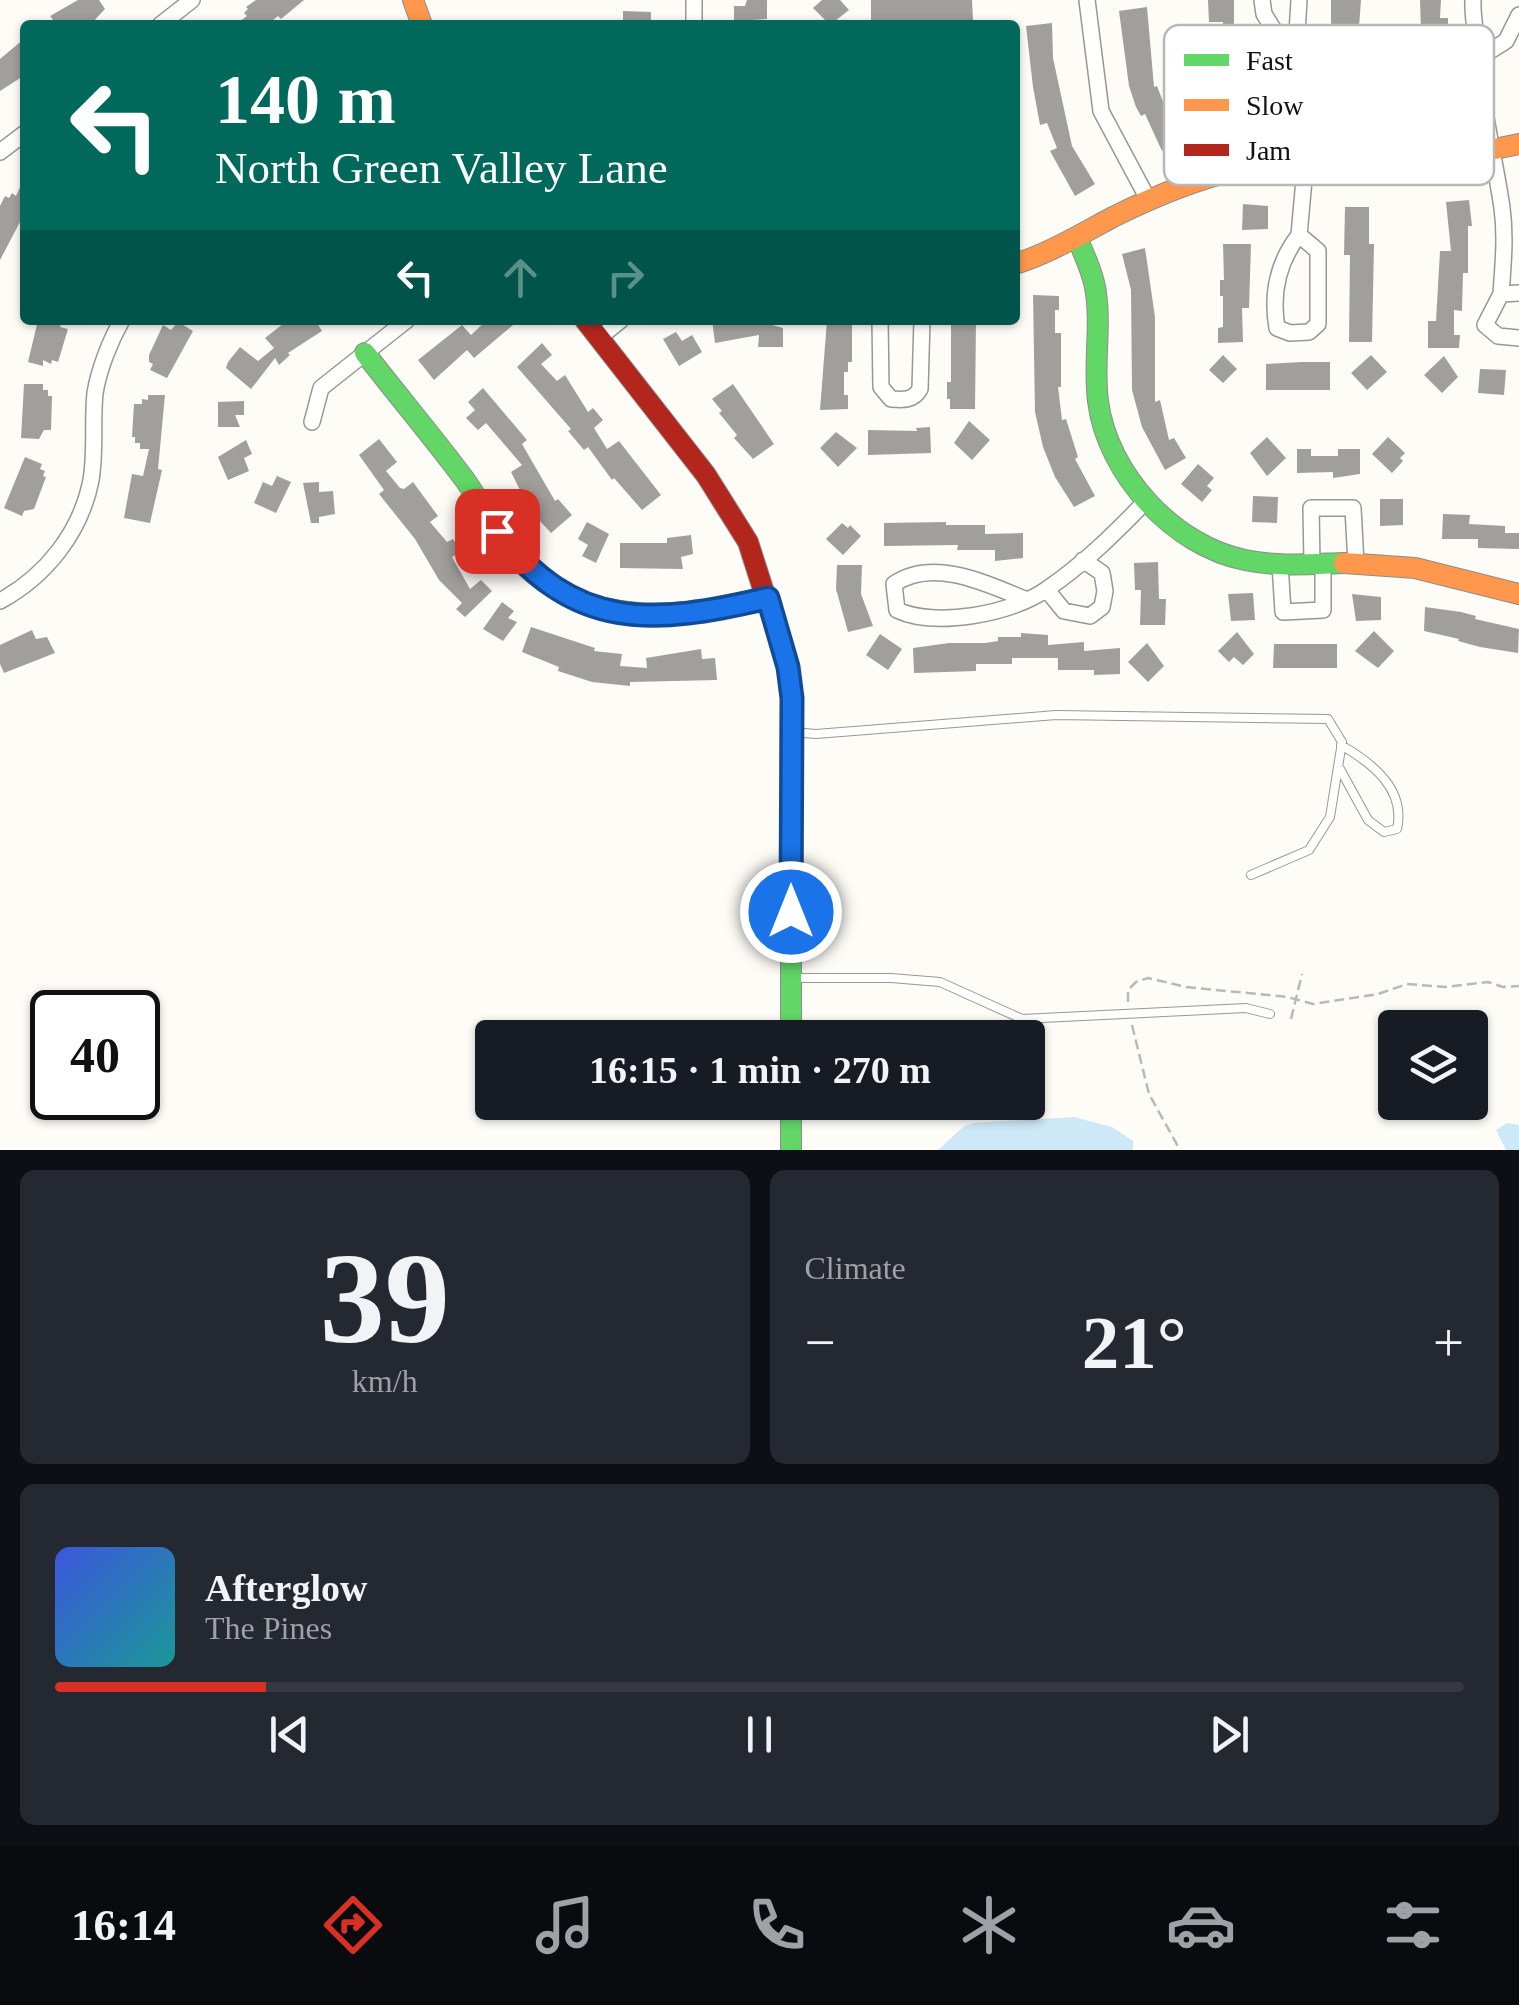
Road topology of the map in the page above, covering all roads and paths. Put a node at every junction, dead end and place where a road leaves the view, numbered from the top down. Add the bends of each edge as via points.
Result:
1 (192, 0) edge
2 (1087, 0) edge
3 (1262, 0) edge
4 (1299, 0) edge
5 (1473, 0) edge
6 (1517, 0) edge
7 (1519, 12) edge
8 (166, 20) edge
9 (1271, 25) edge
10 (1297, 25) edge
11 (1472, 25) edge
12 (1494, 49) edge
13 (20, 136) edge
14 (1519, 144) edge
15 (1494, 149) edge
16 (0, 152) edge
17 (1494, 171) edge
18 (1186, 185) edge
19 (1303, 185) edge
20 (1149, 201) junction
21 (1299, 235) junction
22 (1077, 237) junction
23 (1020, 262) edge
24 (1519, 293) edge
25 (1501, 294) junction
26 (120, 325) edge
27 (401, 325) edge
28 (589, 325) edge
29 (614, 325) edge
30 (880, 325) edge
31 (922, 325) edge
32 (599, 338) junction
33 (1519, 338) edge
34 (365, 353) junction
35 (312, 422) dead end
36 (1146, 500) junction
37 (1083, 560) junction
38 (1318, 563) junction
39 (1280, 564) junction
40 (1356, 564) junction
41 (1047, 590) junction
42 (1519, 594) edge
43 (768, 598) junction
44 (1026, 600) junction
45 (0, 601) edge
46 (792, 732) junction
47 (1342, 745) junction
48 (1339, 767) junction
49 (1251, 875) dead end
50 (1302, 974) dead end
51 (791, 979) junction
52 (1270, 1014) dead end
53 (1291, 1019) dead end
54 (791, 1020) edge
55 (791, 1120) edge
56 (791, 1150) edge

1 - 8 street
2 - 20 street via 1101,110
3 - 9 street
4 - 10 street
5 - 11 street
6 - 7 street
7 - 12 street via 1506,41
13 - 16 street
14 - 15 street
17 - 25 street via 1504,242
18 - 20 street
19 - 21 street
20 - 22 street
21 - 21 street via 1318,251 1318,324 1309,332 1284,332 1274,314 1276,284 1284,254
22 - 23 street
22 - 36 street via 1095,287 1101,415
24 - 25 street
25 - 33 street via 1485,325 1498,336
26 - 45 street via 96,391 92,476 80,514 42,572
27 - 34 street
28 - 32 street
29 - 32 street
30 - 31 street via 881,387 901,400 920,390
32 - 43 street via 727,504
34 - 35 street via 322,388
34 - 43 street via 522,564 552,588 576,602 634,616
36 - 37 street
36 - 39 street via 1202,544
37 - 41 street
37 - 41 street via 1102,573 1102,608 1090,616 1064,611
38 - 39 street
38 - 39 street via 1324,610 1300,614 1283,612
38 - 40 street
38 - 40 street via 1311,508 1353,508
40 - 42 street via 1401,566
41 - 44 street
43 - 46 street via 788,667
44 - 44 street via 970,616 915,619 897,610 894,584 910,573 940,572
46 - 47 lane via 1056,715 1328,720
46 - 51 street
47 - 48 lane
47 - 48 lane via 1376,766 1395,799 1396,829 1384,832 1368,820
48 - 49 lane via 1330,817 1308,850
50 - 53 path
51 - 52 lane via 940,982 1022,1019 1246,1008
51 - 54 street
55 - 56 street

